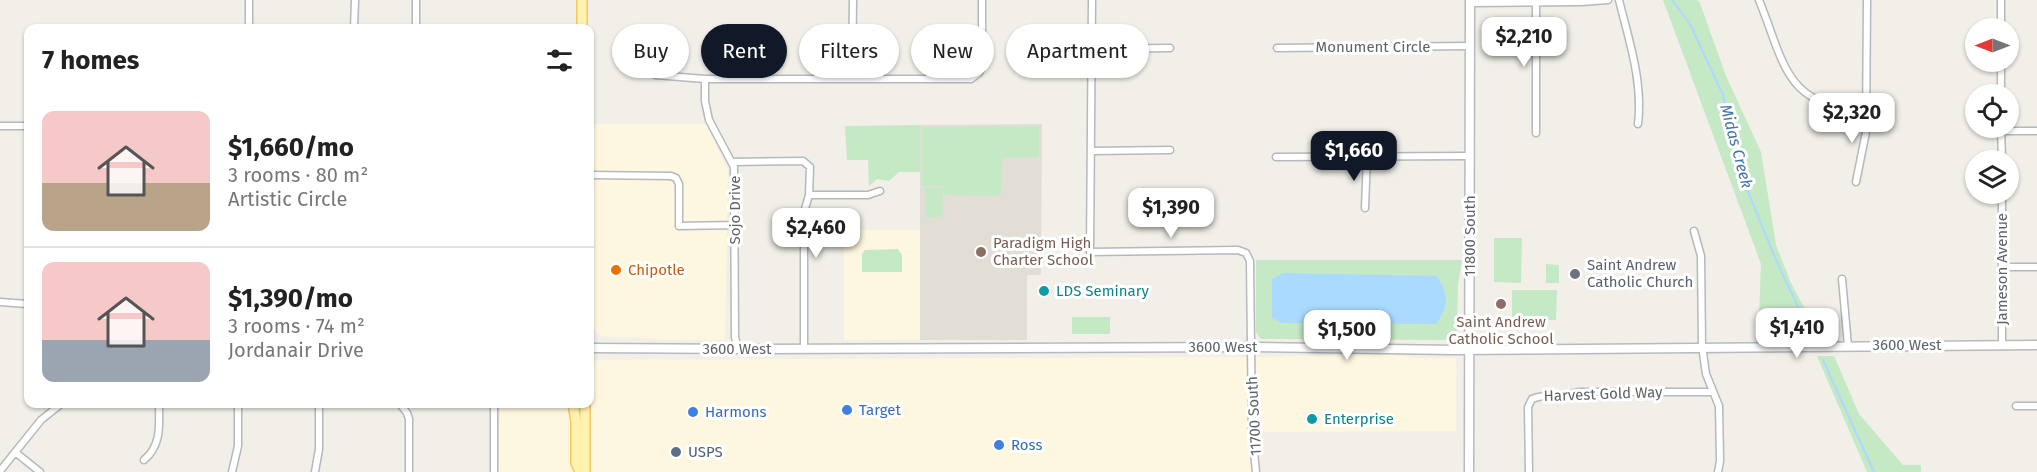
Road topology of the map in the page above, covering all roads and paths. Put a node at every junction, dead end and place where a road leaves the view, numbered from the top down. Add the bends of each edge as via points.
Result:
1 (249, 0) edge
2 (355, 0) edge
3 (416, 0) edge
4 (582, 0) edge
5 (853, 0) edge
6 (982, 0) edge
7 (1092, 0) edge
8 (1608, 0) edge
9 (1619, 0) edge
10 (1759, 0) edge
11 (1867, 0) edge
12 (2001, 0) edge
13 (1470, 1) edge
14 (1536, 1) edge
15 (2001, 18) edge
16 (249, 24) edge
17 (354, 24) edge
18 (416, 24) edge
19 (582, 24) edge
20 (853, 24) edge
21 (1092, 24) edge
22 (1470, 46) junction
23 (1149, 48) edge
24 (1170, 48) dead end
25 (1277, 48) dead end
26 (689, 78) edge
27 (852, 78) joint
28 (1093, 78) edge
29 (705, 79) junction
30 (1867, 109) junction
31 (1638, 124) dead end
32 (0, 126) edge
33 (24, 126) edge
34 (2019, 130) edge
35 (2037, 131) edge
36 (1536, 133) dead end
37 (1170, 150) dead end
38 (1092, 151) junction
39 (1367, 156) junction
40 (1470, 156) junction
41 (1276, 157) dead end
42 (733, 162) junction
43 (594, 176) edge
44 (1856, 182) dead end
45 (880, 191) dead end
46 (809, 195) junction
47 (2002, 204) edge
48 (1365, 208) dead end
49 (735, 225) junction
50 (1694, 231) dead end
51 (2002, 267) junction
52 (2037, 267) edge
53 (1842, 279) dead end
54 (0, 302) edge
55 (24, 304) edge
56 (2002, 345) junction
57 (2037, 345) edge
58 (1251, 346) junction
59 (1702, 346) junction
60 (1848, 346) junction
61 (594, 348) edge
62 (738, 349) junction
63 (804, 349) junction
64 (1469, 349) junction
65 (1713, 392) junction
66 (2016, 406) dead end
67 (2037, 406) edge
68 (55, 408) edge
69 (159, 408) edge
70 (238, 408) edge
71 (319, 408) edge
72 (403, 408) edge
73 (494, 408) edge
74 (572, 408) edge
75 (573, 408) edge
76 (585, 408) edge
77 (15, 452) junction
78 (144, 460) dead end
79 (0, 471) edge
80 (40, 472) edge
81 (232, 472) edge
82 (315, 472) edge
83 (409, 472) edge
84 (494, 472) edge
85 (571, 472) edge
86 (580, 472) edge
87 (585, 472) edge
88 (1256, 472) edge
89 (1469, 472) edge
90 (1529, 472) edge
91 (1718, 472) edge

1 - 16 street
2 - 17 street
3 - 18 street
4 - 19 main road
5 - 20 street
6 - 27 street via 982,68 976,76
7 - 21 street
8 - 14 street
9 - 31 street via 1639,79
10 - 30 street via 1780,58 1796,83 1826,104
11 - 30 street
12 - 15 street
13 - 14 street
13 - 22 main road, 11800 South
14 - 36 street
22 - 25 street, Monument Circle
22 - 40 main road, 11800 South
23 - 24 street
26 - 29 street
27 - 29 street
28 - 38 street
29 - 42 street, Sojo Drive via 709,120
30 - 44 street
32 - 33 street
34 - 35 street
37 - 38 street
38 - 58 street, 11700 South via 1090,252 1246,253 1250,261
39 - 40 street
39 - 41 street
39 - 48 street
40 - 64 main road, 11800 South
42 - 46 street via 806,162 811,171
42 - 49 street, Sojo Drive
43 - 49 street via 671,176 679,184 679,226
45 - 46 street via 868,195
46 - 63 street via 804,212
47 - 51 street, Jameson Avenue
49 - 62 street, Sojo Drive
50 - 59 street via 1701,256
51 - 52 street
51 - 56 street, Jameson Avenue
53 - 60 street
54 - 55 street
56 - 57 main road, 3600 West
56 - 60 main road, 3600 West
58 - 63 main road, 3600 West
58 - 64 main road, 3600 West
58 - 88 street, 11700 South
59 - 60 main road, 3600 West
59 - 64 main road, 3600 West
59 - 65 street
61 - 62 main road, 3600 West
62 - 63 main road, 3600 West
64 - 89 main road, 11800 South
65 - 90 street, Harvest Gold Way via 1579,392 1532,399 1528,407
65 - 91 street via 1719,406
66 - 67 street
68 - 77 street
69 - 78 street via 158,440 155,450
70 - 81 street via 238,446
71 - 82 street
72 - 83 street via 408,418
73 - 84 street
74 - 85 main road
75 - 86 main road
76 - 87 main road
77 - 79 street
77 - 80 street

